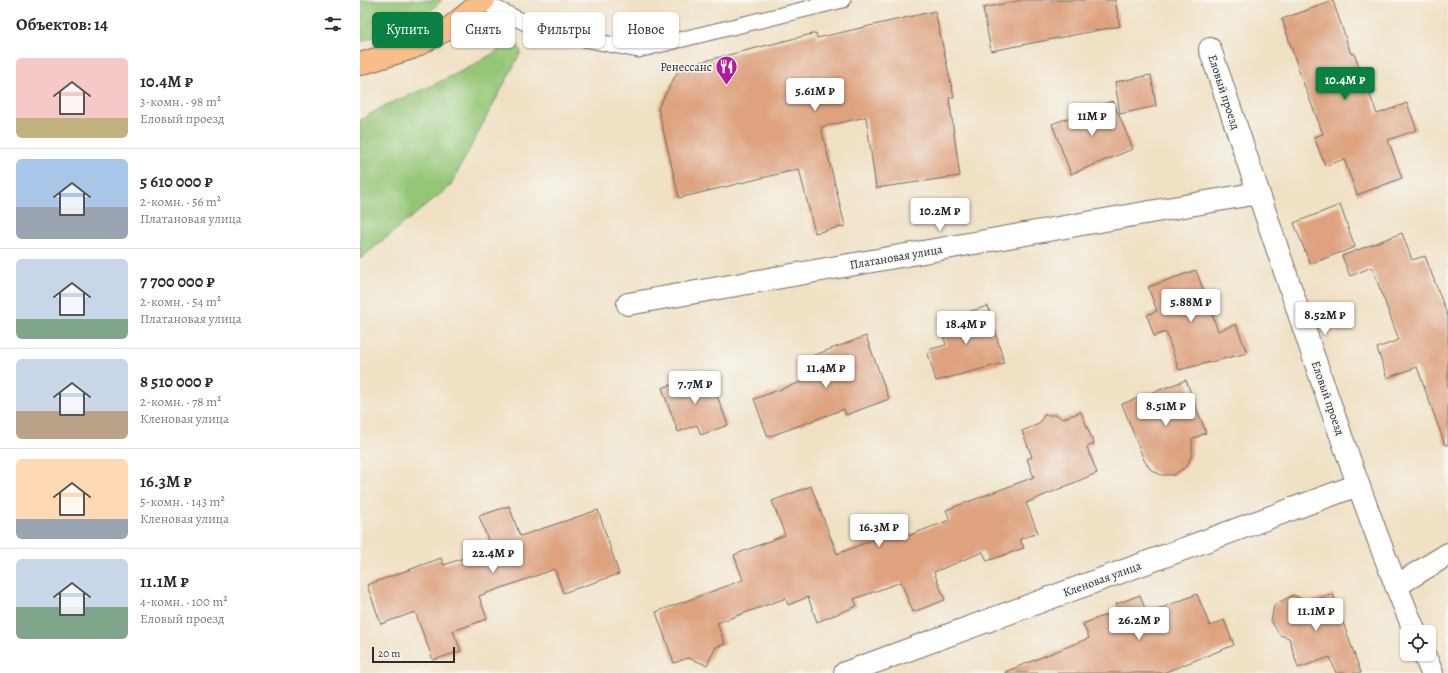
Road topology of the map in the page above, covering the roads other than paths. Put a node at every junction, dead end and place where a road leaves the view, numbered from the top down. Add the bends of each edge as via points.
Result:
1 (843, 0) edge
2 (483, 1) edge
3 (1210, 49) dead end
4 (362, 66) edge
5 (1258, 193) junction
6 (628, 304) dead end
7 (1358, 484) junction
8 (1448, 554) edge
9 (1396, 586) junction
10 (1412, 625) edge
11 (1427, 661) edge
12 (845, 673) edge
13 (1432, 673) edge

1 - 2 lane via 638,50 540,30
2 - 4 main road via 451,27 412,48
3 - 5 street, Еловый проезд
5 - 6 street, Платановая улица
5 - 7 street, Еловый проезд
7 - 9 street, Еловый проезд
7 - 12 street, Кленовая улица
8 - 9 street
9 - 10 street, Еловый проезд
11 - 13 street

